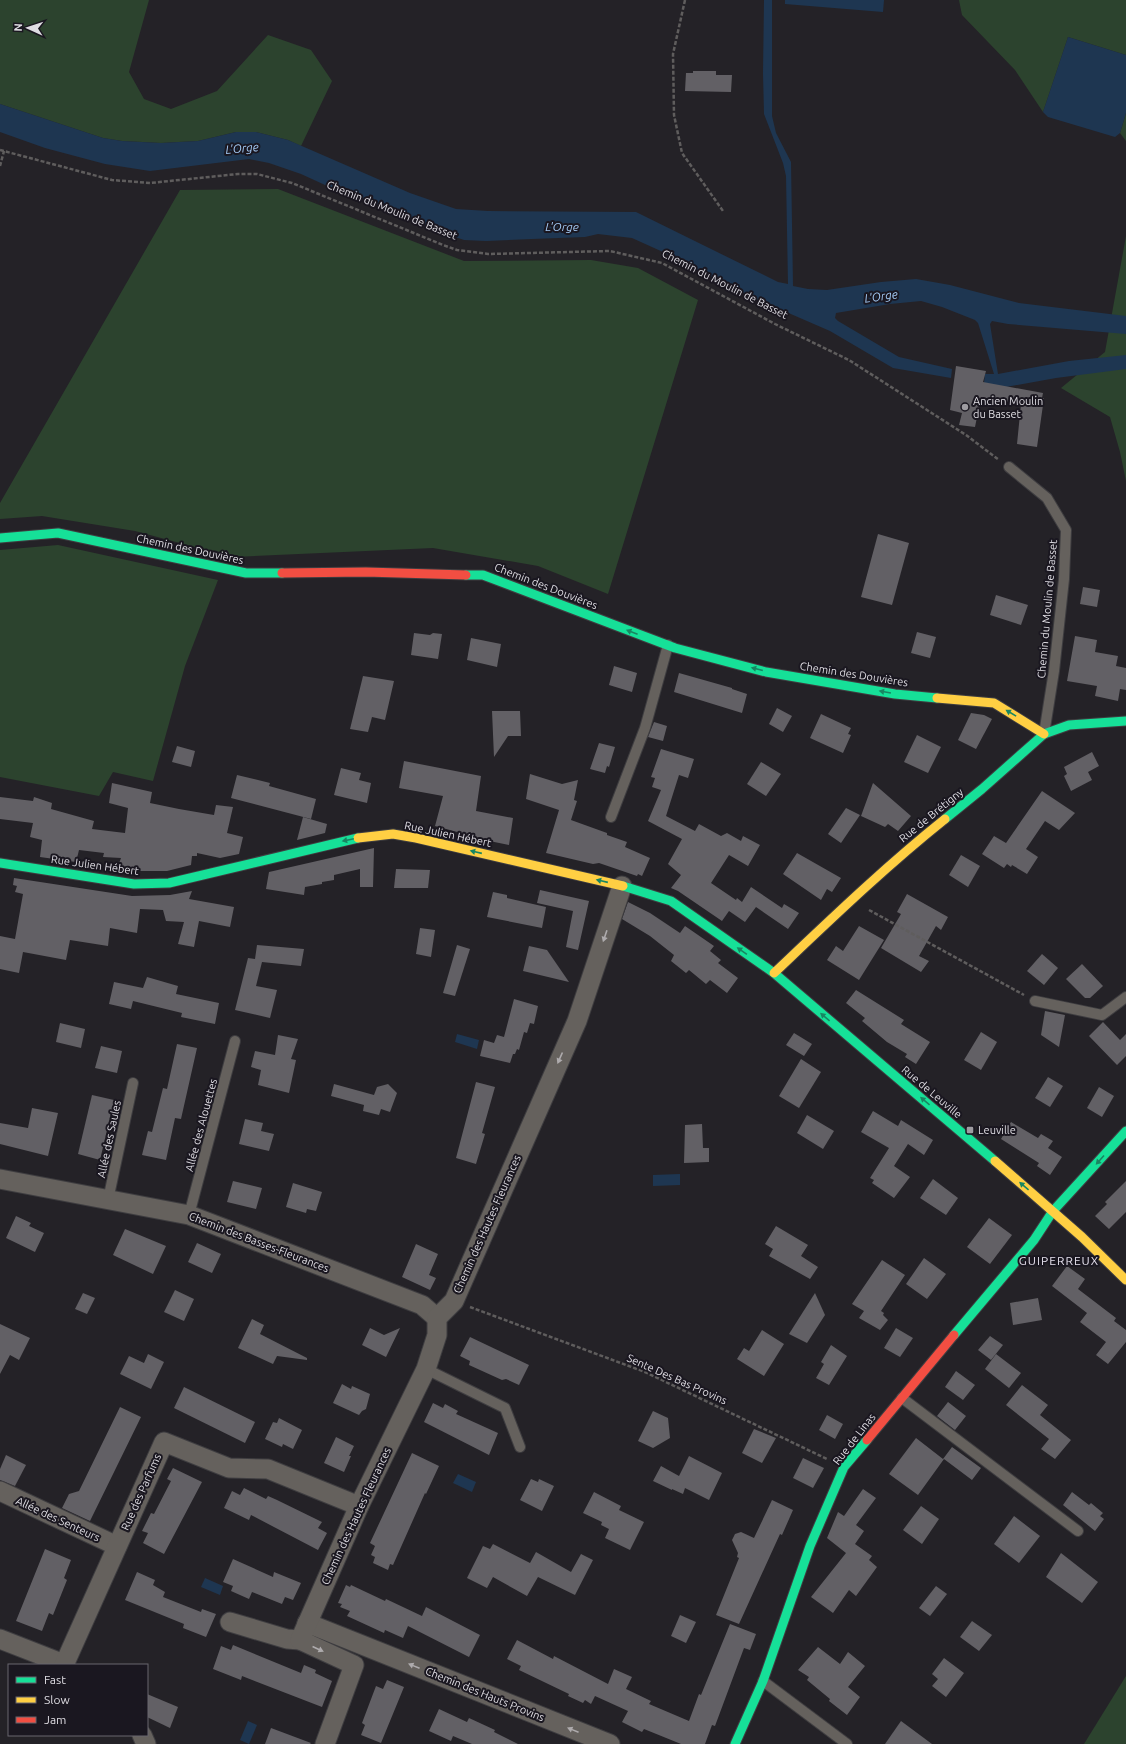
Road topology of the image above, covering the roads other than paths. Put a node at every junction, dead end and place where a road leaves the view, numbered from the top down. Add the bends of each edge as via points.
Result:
1 (1009, 467) road end
2 (0, 538) edge
3 (668, 645) junction
4 (1126, 721) edge
5 (1044, 734) junction
6 (611, 817) dead end
7 (0, 863) edge
8 (622, 886) junction
9 (774, 974) junction
10 (1126, 997) edge
11 (1035, 1002) road end
12 (235, 1041) dead end
13 (133, 1083) dead end
14 (1126, 1131) edge
15 (0, 1179) edge
16 (108, 1200) junction
17 (1053, 1211) junction
18 (190, 1215) junction
19 (1126, 1280) edge
20 (437, 1318) junction
21 (426, 1369) junction
22 (902, 1398) junction
23 (520, 1447) dead end
24 (0, 1491) edge
25 (359, 1506) junction
26 (1078, 1531) dead end
27 (117, 1546) junction
28 (230, 1622) dead end
29 (307, 1622) junction
30 (0, 1639) edge
31 (300, 1640) junction
32 (360, 1645) junction
33 (64, 1664) edge
34 (354, 1666) junction
35 (763, 1681) junction
36 (325, 1744) edge
37 (610, 1744) edge
38 (736, 1744) edge
39 (847, 1744) edge

1 - 5 lane, Chemin du Moulin de Basset via 1047,498 1066,530 1054,671
3 -> 2 street, Chemin des Douvières via 483,575 366,572 246,573 58,533
5 -> 3 street, Chemin des Douvières via 994,703 894,694 766,672
3 - 6 lane via 645,728
4 - 5 street, Rue de Brétigny via 1069,725
5 - 9 street, Rue de Brétigny via 850,900
8 -> 7 street, Rue Julien Hébert via 393,834 342,841 168,883 134,884
9 -> 8 street, Rue Julien Hébert via 672,901
8 -> 20 street, Chemin des Hautes Fleurances via 577,1021 454,1301
17 -> 9 street, Rue de Leuville
10 - 11 lane via 1102,1015
12 - 18 lane, Allée des Alouettes
13 - 16 lane, Allée des Saules
14 -> 17 street, Rue de Linas
15 - 16 street, Chemin des Basses-Fleurances
16 - 18 street, Chemin des Basses-Fleurances
17 - 19 street, Rue de Leuville
17 - 22 street, Rue de Linas via 1034,1240
18 - 20 street, Chemin des Basses-Fleurances via 422,1305
20 - 21 street, Chemin des Hautes Fleurances via 437,1335
21 - 23 lane via 505,1408
21 - 25 street, Chemin des Hautes Fleurances
22 - 26 lane
22 - 35 street, Rue de Linas via 844,1467 810,1546
24 - 27 street, Allée des Senteurs
25 - 27 street, Rue des Parfums via 268,1469 229,1468 164,1442
25 - 29 street, Chemin des Hautes Fleurances
27 - 33 street, Rue des Parfums
28 - 31 street via 287,1639
29 - 31 street, Chemin des Hautes Fleurances
29 - 32 street, Chemin des Hauts Provins
30 - 33 street
31 -> 34 street
32 - 34 street
37 -> 32 street, Chemin des Hauts Provins
34 - 36 street
35 - 38 street, Rue de Linas
35 - 39 lane

